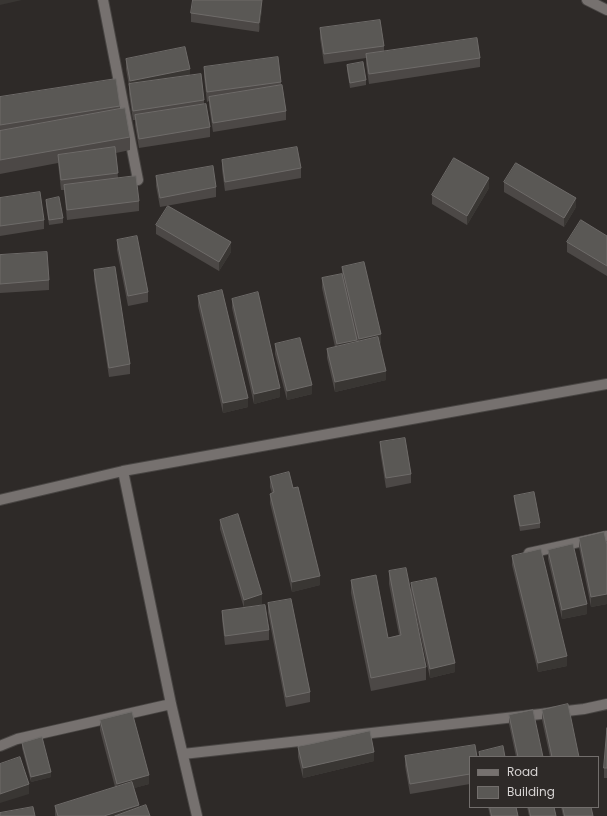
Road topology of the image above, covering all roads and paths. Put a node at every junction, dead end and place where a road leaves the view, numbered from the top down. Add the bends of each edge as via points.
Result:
1 (103, 0) edge
2 (587, 0) edge
3 (607, 10) edge
4 (138, 180) edge
5 (607, 384) edge
6 (123, 471) junction
7 (0, 500) edge
8 (607, 536) edge
9 (521, 555) edge
10 (171, 704) junction
11 (607, 704) edge
12 (0, 746) edge
13 (183, 754) junction
14 (196, 816) edge

1 - 4 street
2 - 3 street
5 - 6 street
6 - 7 street
6 - 10 street
8 - 9 street
10 - 12 street via 17,739
10 - 13 street
11 - 13 street via 584,709
13 - 14 street

